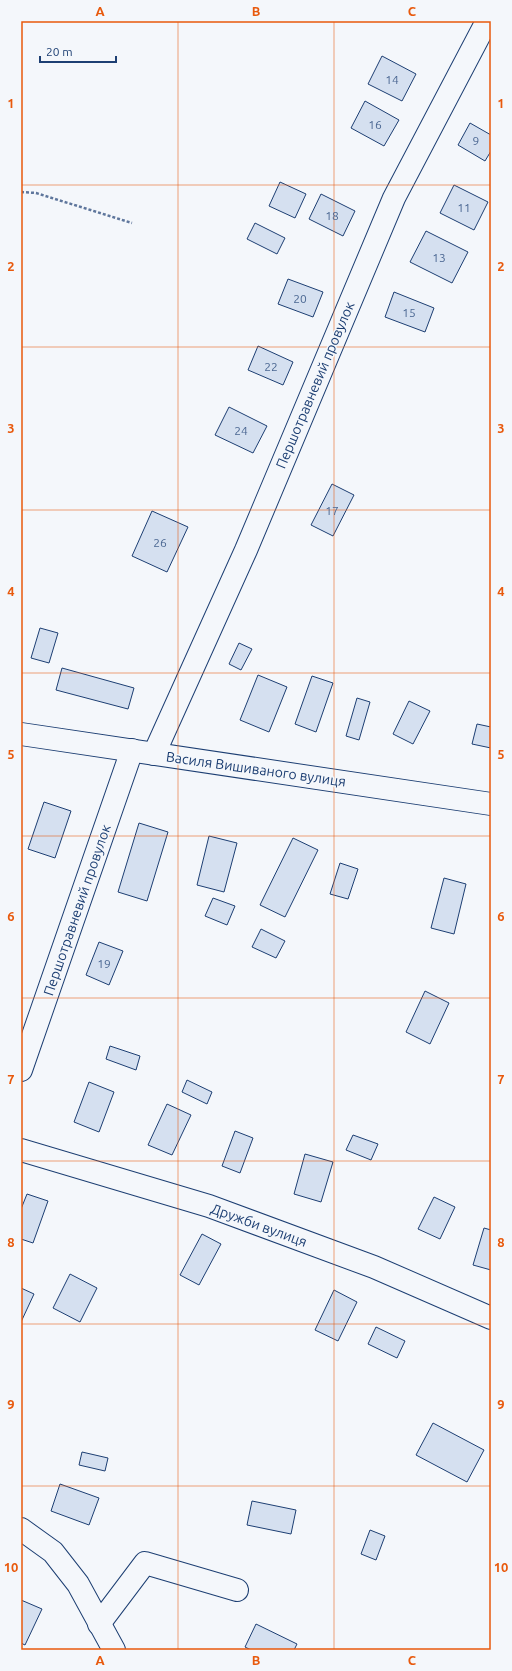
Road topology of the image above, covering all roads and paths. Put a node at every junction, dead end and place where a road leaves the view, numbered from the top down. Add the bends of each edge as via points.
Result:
1 (487, 21) edge
2 (21, 192) edge
3 (132, 223) dead end
4 (21, 734) edge
5 (132, 750) junction
6 (154, 754) junction
7 (491, 804) edge
8 (21, 1070) edge
9 (21, 1150) edge
10 (491, 1318) edge
11 (21, 1529) edge
12 (237, 1590) dead end
13 (99, 1624) junction
14 (114, 1650) edge

1 - 6 street, Першотравневий провулок via 394,198 246,550
2 - 3 path via 36,193
4 - 5 street, Василя Вишиваного вулиця
5 - 6 street, Василя Вишиваного вулиця
5 - 8 street, Першотравневий провулок
6 - 7 street, Василя Вишиваного вулиця
9 - 10 street, Дружби вулиця via 209,1206 374,1267
11 - 13 street via 53,1552 78,1584
12 - 13 street via 145,1562
13 - 14 street

